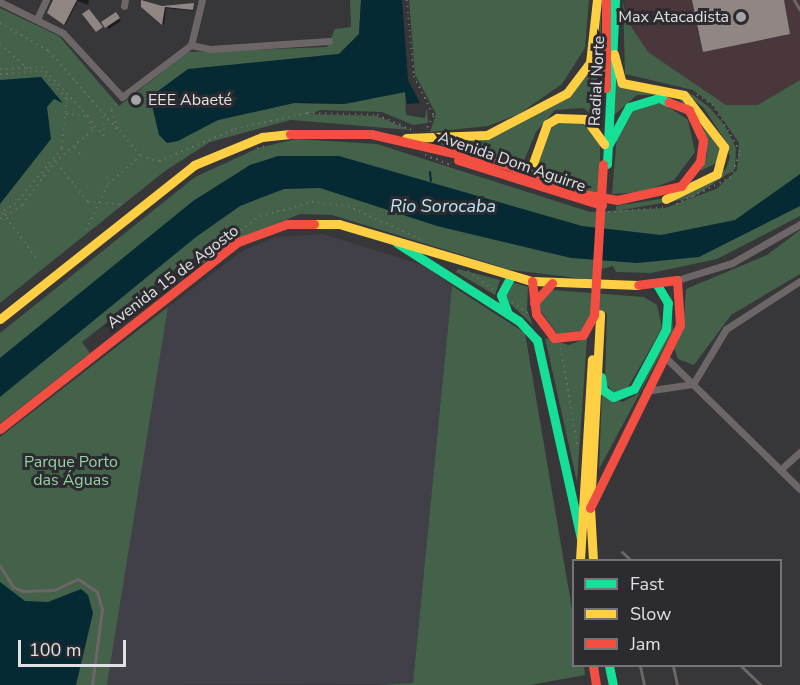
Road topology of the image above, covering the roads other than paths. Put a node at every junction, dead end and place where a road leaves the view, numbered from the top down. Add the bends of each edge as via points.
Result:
1 (46, 0) edge
2 (202, 0) edge
3 (597, 0) edge
4 (606, 0) edge
5 (615, 0) edge
6 (794, 0) edge
7 (0, 2) edge
8 (800, 10) edge
9 (37, 19) junction
10 (329, 41) dead end
11 (191, 45) junction
12 (614, 54) junction
13 (371, 134) junction
14 (607, 144) junction
15 (425, 152) junction
16 (533, 158) junction
17 (487, 170) junction
18 (527, 174) junction
19 (539, 179) junction
20 (800, 224) edge
21 (386, 236) junction
22 (511, 276) junction
23 (675, 280) junction
24 (532, 281) junction
25 (800, 281) edge
26 (552, 283) junction
27 (657, 285) junction
28 (665, 296) junction
29 (534, 303) junction
30 (508, 314) junction
31 (597, 314) junction
32 (0, 319) edge
33 (599, 330) junction
34 (664, 356) junction
35 (693, 384) junction
36 (646, 391) junction
37 (0, 429) edge
38 (800, 452) edge
39 (780, 470) junction
40 (800, 489) edge
41 (590, 508) junction
42 (581, 539) junction
43 (622, 552) dead end
44 (580, 559) edge
45 (593, 559) edge
46 (629, 559) edge
47 (0, 566) edge
48 (592, 667) edge
49 (609, 667) edge
50 (640, 667) edge
51 (673, 667) edge
52 (742, 667) edge
53 (92, 685) edge
54 (596, 685) edge
55 (613, 685) edge
56 (644, 685) edge
57 (677, 685) edge
58 (761, 685) edge

1 - 9 street
2 - 11 street
3 - 13 main road via 590,63 555,102 509,127 461,140
4 - 14 main road, Radial Norte
5 - 12 main road, Radial Norte
6 - 8 lane
7 - 9 street
9 - 11 street via 63,33 122,97
10 - 11 street via 210,49
12 - 14 main road, Radial Norte
12 - 17 main road, Avenida Dom Aguirre via 622,83 674,90 698,106 724,147 726,156 717,174 662,200 620,206 569,199
13 - 15 main road, Avenida Dom Aguirre
13 - 32 main road, Avenida Dom Aguirre via 279,132 210,156
14 - 16 main road via 594,124 568,115 548,124
14 - 19 main road, Avenida Dom Aguirre via 629,107 659,98 688,110 703,140 696,171 681,186 654,196 595,198
14 - 31 main road, Radial Norte, bridge
15 - 17 main road, Avenida Dom Aguirre
15 - 18 main road, Avenida Dom Aguirre
16 - 18 main road
16 - 19 main road
17 - 18 main road
18 - 19 main road, Avenida Dom Aguirre
20 - 23 street, Avenida 15 de Agosto via 732,263
21 - 22 main road, Avenida 15 de Agosto
21 - 30 main road
21 - 37 main road, Avenida 15 de Agosto via 308,221 238,242
22 - 24 main road, Avenida 15 de Agosto
22 - 30 main road via 501,295
23 - 27 main road, Avenida 15 de Agosto
23 - 28 main road
23 - 34 main road via 680,325
24 - 26 main road, Avenida 15 de Agosto
24 - 29 main road
25 - 35 street via 726,329
26 - 27 main road, Avenida 15 de Agosto
26 - 29 main road
27 - 28 main road
28 - 33 main road via 666,329 624,397 603,390
29 - 31 main road via 538,320 559,341 583,335
30 - 42 main road via 529,330 543,350
31 - 33 main road
31 - 42 main road
33 - 41 main road
34 - 35 street
34 - 36 main road
35 - 36 street
35 - 39 street
36 - 41 main road
38 - 39 street
39 - 40 street
41 - 45 main road
42 - 44 main road
43 - 46 lane
47 - 53 lane via 13,586 23,591 54,590 78,579 97,592 102,609
48 - 54 main road
49 - 55 main road
50 - 56 lane
51 - 57 lane
52 - 58 lane

